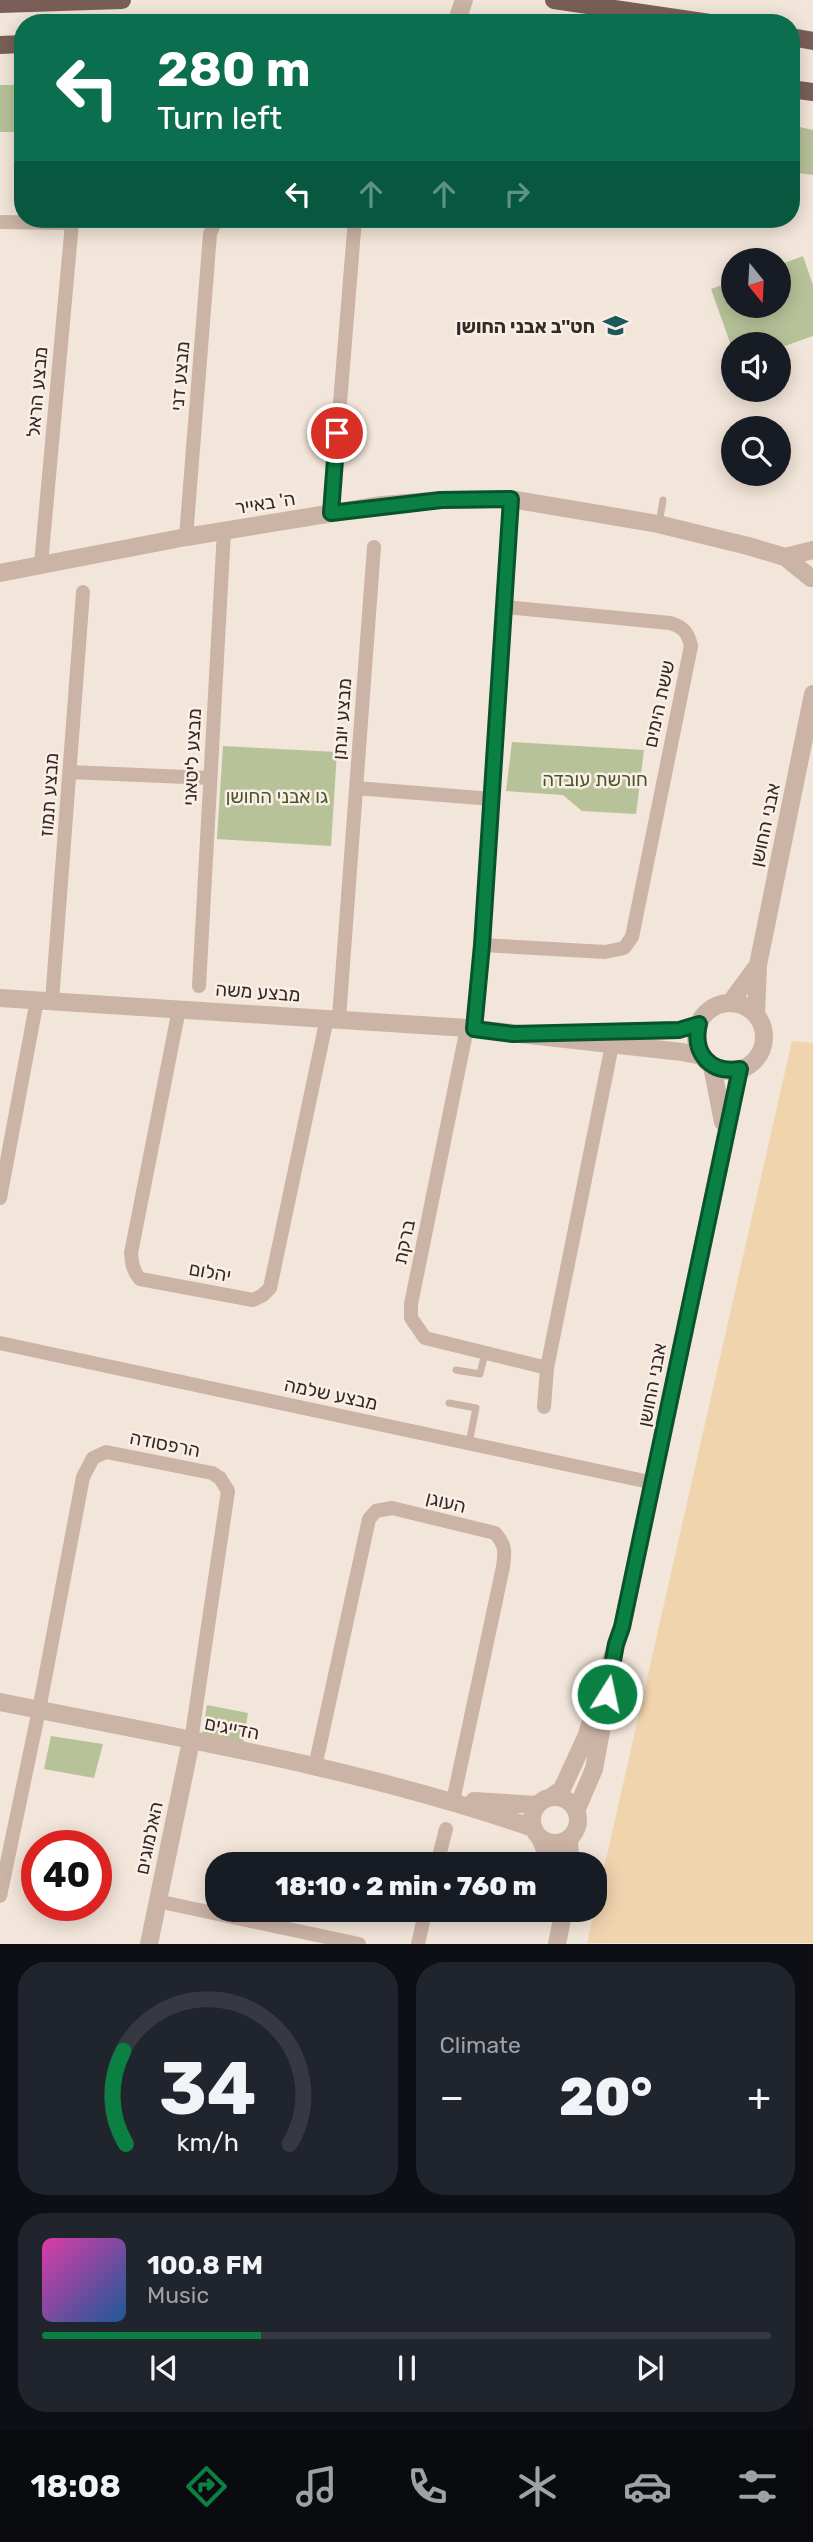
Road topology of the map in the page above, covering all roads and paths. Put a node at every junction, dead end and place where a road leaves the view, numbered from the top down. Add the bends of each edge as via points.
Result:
1 (122, 0) edge
2 (554, 0) edge
3 (0, 4) edge
4 (649, 14) edge
5 (72, 228) edge
6 (212, 228) edge
7 (354, 228) edge
8 (511, 499) junction
9 (663, 500) dead end
10 (331, 513) junction
11 (658, 524) junction
12 (224, 531) junction
13 (186, 537) junction
14 (374, 547) dead end
15 (813, 553) edge
16 (785, 557) junction
17 (41, 564) junction
18 (0, 573) edge
19 (812, 580) edge
20 (83, 592) dead end
21 (505, 607) junction
22 (813, 694) edge
23 (70, 772) junction
24 (209, 778) junction
25 (356, 789) junction
26 (492, 799) junction
27 (482, 945) junction
28 (758, 965) junction
29 (199, 986) dead end
30 (0, 998) edge
31 (45, 1001) junction
32 (730, 1003) junction
33 (179, 1009) junction
34 (756, 1015) junction
35 (333, 1018) junction
36 (699, 1024) junction
37 (471, 1028) junction
38 (513, 1034) junction
39 (612, 1045) junction
40 (707, 1061) junction
41 (740, 1069) junction
42 (725, 1132) junction
43 (0, 1198) edge
44 (0, 1343) edge
45 (485, 1353) junction
46 (547, 1368) junction
47 (456, 1370) dead end
48 (449, 1403) dead end
49 (544, 1406) dead end
50 (469, 1443) junction
51 (654, 1483) junction
52 (616, 1644) junction
53 (0, 1702) edge
54 (39, 1710) junction
55 (191, 1741) junction
56 (315, 1767) junction
57 (453, 1801) junction
58 (544, 1801) junction
59 (576, 1811) junction
60 (446, 1829) dead end
61 (537, 1833) junction
62 (569, 1838) junction
63 (441, 1852) edge
64 (546, 1852) edge
65 (570, 1852) edge
66 (0, 1896) edge
67 (158, 1901) junction
68 (423, 1922) edge
69 (552, 1922) edge
70 (561, 1922) edge
71 (149, 1944) edge
72 (359, 1944) edge
73 (418, 1944) edge
74 (551, 1944) edge
75 (557, 1944) edge

1 - 3 main road
2 - 4 main road
5 - 17 street, מבצע הראל
6 - 13 street, מבצע דני
7 - 10 street
8 - 10 street, ה' באייר via 441,500
8 - 11 street, ה' באייר
8 - 21 street, ברקת
9 - 11 lane
10 - 12 street, ה' באייר
11 - 16 street, ה' באייר
12 - 13 street, ה' באייר
12 - 24 street, מבצע ליטאני
13 - 17 street, ה' באייר
14 - 25 street, מבצע יונתן
15 - 16 street, ה' באייר
15 - 19 street
16 - 19 street, ה' באייר
17 - 18 street, ה' באייר
20 - 23 street, מבצע תמוז
21 - 26 street, ברקת
21 - 27 street, ששת הימים via 670,623 688,634 691,646 632,937 624,948 605,952
22 - 28 street, אבני החושן
23 - 24 street
23 - 31 street, מבצע תמוז
24 - 29 street, מבצע ליטאני
25 - 26 street
25 - 35 street, מבצע יונתן
26 - 27 street, ברקת
27 - 37 street, ברקת
28 - 32 street, אבני החושן
28 - 34 street, אבני החושן
30 - 31 street, מבצע משה
31 - 33 street, מבצע משה
31 - 43 street, מבצע תמוז
32 - 34 street
32 - 36 street via 712,1009
33 - 35 street, מבצע משה
33 - 35 street, יהלום via 131,1262 140,1279 253,1300 270,1288
34 - 41 street via 764,1035 762,1047 750,1064
35 - 37 street, מבצע משה
36 - 38 street, מבצע משה via 679,1030
36 - 40 street via 697,1046
37 - 38 street, מבצע משה
37 - 45 street, ברקת via 411,1318 425,1338
38 - 39 street, מבצע משה
39 - 40 street, מבצע משה
39 - 46 street
40 - 41 street via 730,1071
40 - 42 street, אבני החושן
41 - 42 street, אבני החושן
42 - 51 street, אבני החושן
44 - 50 street, מבצע שלמה
45 - 46 street, ברקת
45 - 47 lane via 480,1374
46 - 49 street
48 - 50 lane via 475,1408
50 - 51 street, מבצע שלמה
51 - 52 street, אבני החושן
52 - 58 street, אבני החושן via 586,1737 562,1788
52 - 59 street, אבני החושן via 594,1769
53 - 54 street, הדייגים
54 - 55 street, הדייגים
54 - 55 street, הרפסודה via 87,1466 106,1452 212,1473 228,1491
54 - 66 street
55 - 56 street, הדייגים
55 - 67 street, האלמוגים
56 - 57 street, הדייגים
56 - 57 street, העוגן via 369,1520 376,1511 392,1508 482,1530 495,1534 506,1550
57 - 58 street, הדייגים
57 - 61 street, הדייגים
58 - 59 street via 566,1800
58 - 61 street via 532,1816
59 - 62 street via 578,1825
60 - 63 street
61 - 62 street via 555,1843
61 - 64 street
62 - 65 street
67 - 71 street, האלמוגים
67 - 72 street
68 - 73 street
69 - 74 street
70 - 75 street

